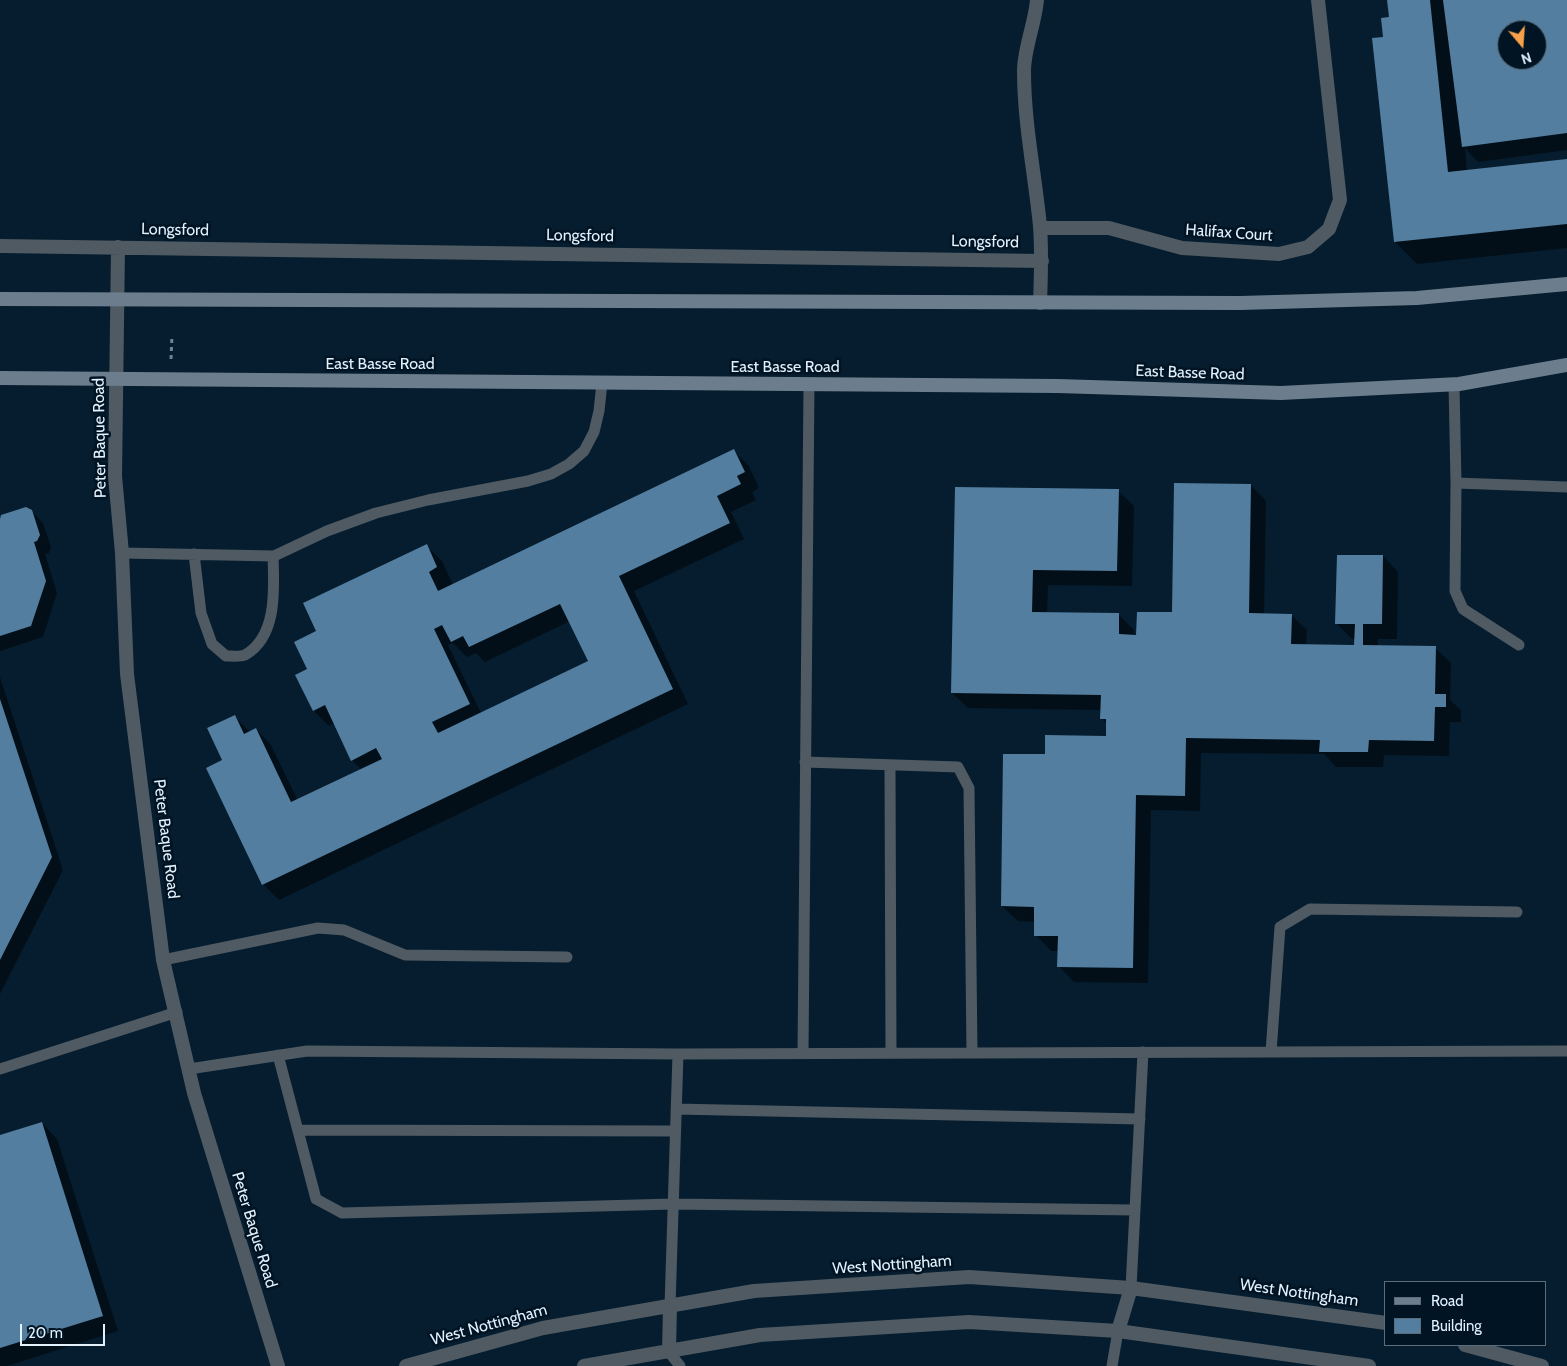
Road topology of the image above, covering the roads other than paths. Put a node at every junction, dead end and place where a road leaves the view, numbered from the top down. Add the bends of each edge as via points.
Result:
1 (1037, 0) edge
2 (1318, 0) edge
3 (1040, 228) junction
4 (0, 246) edge
5 (118, 247) junction
6 (1042, 261) junction
7 (1567, 284) edge
8 (0, 299) edge
9 (118, 300) junction
10 (1040, 302) junction
11 (1567, 365) edge
12 (0, 378) edge
13 (116, 380) junction
14 (602, 383) junction
15 (809, 384) junction
16 (1454, 384) junction
17 (1456, 483) junction
18 (1567, 487) edge
19 (122, 553) junction
20 (194, 554) junction
21 (273, 556) junction
22 (1519, 645) dead end
23 (805, 762) junction
24 (890, 765) junction
25 (1517, 912) dead end
26 (566, 957) dead end
27 (164, 960) junction
28 (177, 1012) junction
29 (1567, 1051) edge
30 (1143, 1052) junction
31 (1271, 1052) junction
32 (891, 1053) junction
33 (972, 1053) junction
34 (678, 1054) junction
35 (803, 1054) junction
36 (278, 1055) junction
37 (0, 1068) edge
38 (189, 1069) junction
39 (676, 1109) junction
40 (1140, 1118) junction
41 (298, 1130) junction
42 (675, 1131) junction
43 (673, 1204) junction
44 (1135, 1210) junction
45 (1131, 1288) junction
46 (670, 1306) junction
47 (1384, 1324) edge
48 (1118, 1331) junction
49 (1469, 1346) edge
50 (668, 1359) edge
51 (278, 1366) edge
52 (406, 1366) edge
53 (584, 1366) edge
54 (680, 1366) edge
55 (1112, 1366) edge
56 (1369, 1366) edge
57 (1542, 1366) edge

1 - 3 street, Longsford via 1024,68 1025,108
2 - 3 street, Halifax Court via 1340,200 1329,229 1308,246 1279,254 1182,248 1109,228
3 - 6 street, Longsford
4 - 5 street, Longsford
5 - 6 street, Longsford
5 - 9 street, Longsford
6 - 10 street, Longsford
7 - 10 main road via 1408,298 1240,303
8 - 9 main road
9 - 10 main road
9 - 13 street, Peter Baque Road
11 - 16 main road, East Basse Road
12 - 13 main road, East Basse Road
13 - 14 main road, East Basse Road
13 - 19 street, Peter Baque Road via 115,476
14 - 15 main road, East Basse Road
14 - 21 lane via 600,411 584,451 551,474 376,513
15 - 16 main road, East Basse Road via 1058,386 1281,393
15 - 23 lane
16 - 17 lane
17 - 18 lane
17 - 22 lane via 1455,591 1463,610
19 - 20 lane
19 - 27 street, Peter Baque Road via 127,674
20 - 21 lane
20 - 21 lane via 201,613 212,644 226,656 243,656 258,644 272,617
23 - 24 lane
23 - 35 lane
24 - 32 lane
24 - 33 lane via 958,767 969,788
25 - 31 lane via 1310,908 1280,926
26 - 27 lane via 405,955 344,930 318,928
27 - 28 street, Peter Baque Road
28 - 37 lane
28 - 38 street, Peter Baque Road
29 - 31 lane
30 - 31 lane
30 - 33 lane
30 - 40 lane
32 - 33 lane
32 - 35 lane
34 - 35 lane
34 - 36 lane via 306,1051
34 - 39 lane
36 - 38 lane
36 - 41 lane
38 - 51 street, Peter Baque Road
39 - 40 lane
39 - 42 lane
40 - 44 lane
41 - 42 lane
41 - 43 lane via 316,1199 342,1213
42 - 43 lane
43 - 44 lane
43 - 46 lane
44 - 45 lane
45 - 46 street, West Nottingham via 969,1277 754,1291
45 - 47 street, West Nottingham
45 - 48 street
46 - 50 street
46 - 52 street, West Nottingham via 544,1328
48 - 50 street via 969,1322 760,1335
48 - 55 lane
48 - 56 street
49 - 57 street
50 - 53 street
50 - 54 lane

